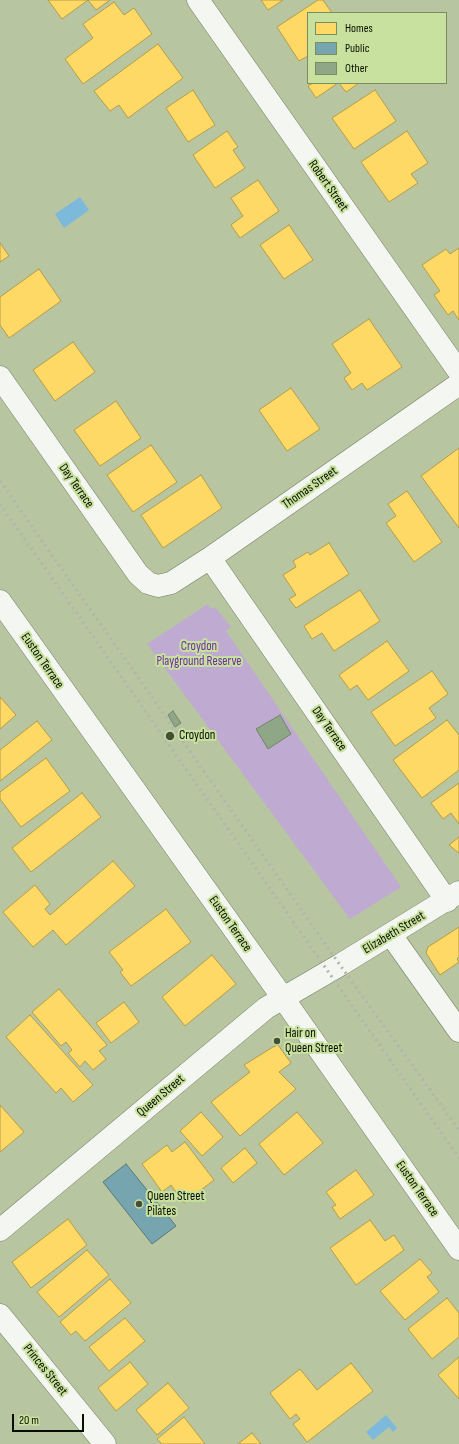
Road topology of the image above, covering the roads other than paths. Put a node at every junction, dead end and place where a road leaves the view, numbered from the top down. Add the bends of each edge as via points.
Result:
1 (198, 0) edge
2 (459, 372) edge
3 (0, 377) edge
4 (459, 384) edge
5 (210, 558) junction
6 (158, 586) joint
7 (0, 601) edge
8 (453, 897) edge
9 (391, 935) junction
10 (328, 972) joint
11 (283, 998) junction
12 (459, 1031) edge
13 (0, 1230) edge
14 (459, 1249) edge
15 (0, 1315) edge
16 (105, 1444) edge

1 - 2 street, Robert Street
3 - 6 street, Day Terrace via 138,574 148,583
4 - 5 street, Thomas Street
5 - 6 street, Thomas Street via 171,583
5 - 8 street, Day Terrace
7 - 11 street, Euston Terrace
8 - 9 street, Elizabeth Street
9 - 10 street, Elizabeth Street
9 - 12 street
10 - 11 street, Queen Street
11 - 13 street, Queen Street via 266,1008
11 - 14 street, Euston Terrace
15 - 16 street, Princes Street

